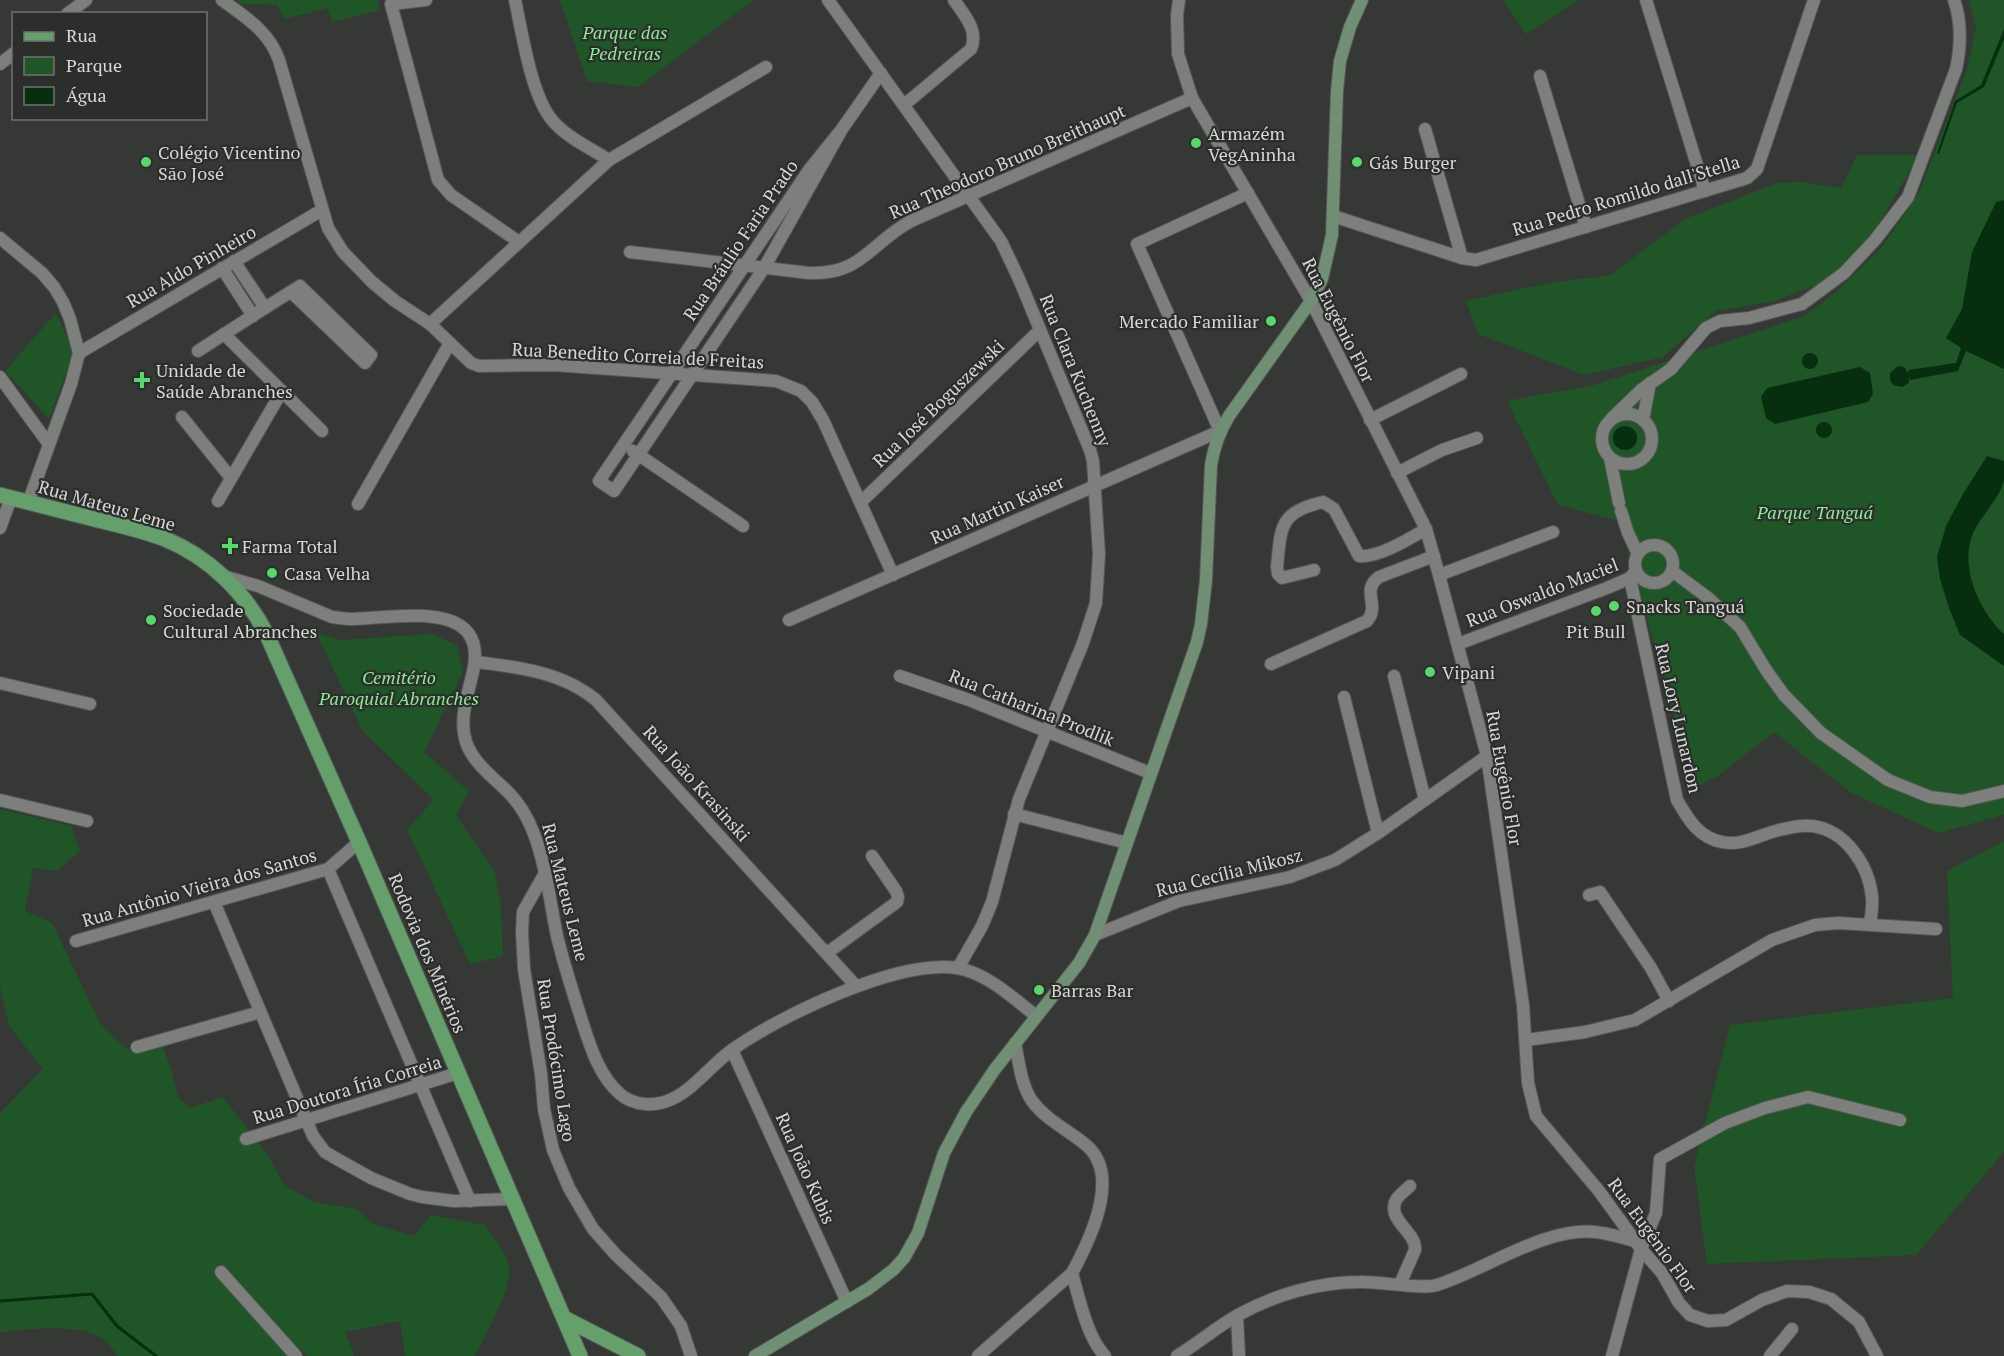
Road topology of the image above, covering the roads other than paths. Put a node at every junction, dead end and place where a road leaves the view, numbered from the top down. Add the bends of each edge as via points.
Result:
1 (86, 0) edge
2 (222, 0) edge
3 (426, 0) edge
4 (514, 0) edge
5 (828, 0) edge
6 (954, 0) edge
7 (1179, 0) edge
8 (1362, 0) edge
9 (1646, 0) edge
10 (1814, 0) edge
11 (1954, 0) edge
12 (70, 12) edge
13 (12, 55) edge
14 (0, 64) edge
15 (766, 67) dead end
16 (881, 73) junction
17 (1539, 76) dead end
18 (1192, 98) junction
19 (904, 105) junction
20 (842, 129) junction
21 (1425, 129) dead end
22 (609, 160) junction
23 (1705, 191) junction
24 (1248, 193) junction
25 (970, 196) junction
26 (322, 210) junction
27 (1333, 216) junction
28 (1586, 227) junction
29 (0, 238) edge
30 (519, 242) junction
31 (630, 252) dead end
32 (1462, 258) junction
33 (234, 261) junction
34 (745, 265) junction
35 (222, 268) junction
36 (764, 268) junction
37 (291, 292) junction
38 (1311, 301) junction
39 (264, 308) junction
40 (253, 316) junction
41 (430, 324) junction
42 (1040, 330) junction
43 (224, 334) junction
44 (450, 342) junction
45 (198, 351) dead end
46 (79, 352) junction
47 (671, 374) junction
48 (1461, 374) dead end
49 (692, 375) junction
50 (0, 377) edge
51 (1650, 383) junction
52 (282, 391) junction
53 (182, 417) dead end
54 (1612, 418) junction
55 (1370, 420) junction
56 (1643, 420) junction
57 (322, 431) dead end
58 (1220, 431) junction
59 (1477, 438) dead end
60 (48, 443) junction
61 (623, 445) junction
62 (638, 455) junction
63 (1610, 458) junction
64 (1397, 473) junction
65 (231, 478) junction
66 (1095, 486) junction
67 (6, 497) edge
68 (218, 501) dead end
69 (861, 502) junction
70 (28, 503) junction
71 (358, 504) dead end
72 (743, 526) dead end
73 (0, 528) edge
74 (1426, 529) junction
75 (1553, 532) dead end
76 (1638, 554) junction
77 (1434, 556) junction
78 (1314, 570) dead end
79 (1672, 571) junction
80 (893, 575) junction
81 (1439, 575) junction
82 (1633, 575) junction
83 (221, 576) junction
84 (789, 620) dead end
85 (1458, 644) junction
86 (476, 662) junction
87 (1271, 664) dead end
88 (900, 676) dead end
89 (1394, 676) dead end
90 (0, 683) edge
91 (1344, 698) dead end
92 (90, 705) dead end
93 (1047, 731) junction
94 (1487, 756) junction
95 (1150, 773) junction
96 (2004, 791) edge
97 (0, 800) edge
98 (1425, 800) junction
99 (1014, 814) junction
100 (87, 821) dead end
101 (1378, 833) junction
102 (359, 842) junction
103 (1127, 843) junction
104 (872, 856) dead end
105 (328, 869) junction
106 (544, 873) junction
107 (1589, 895) dead end
108 (214, 902) junction
109 (1870, 925) junction
110 (1936, 929) dead end
111 (1095, 935) junction
112 (76, 941) dead end
113 (826, 953) junction
114 (958, 968) junction
115 (856, 986) junction
116 (1669, 1001) junction
117 (260, 1012) junction
118 (1036, 1016) junction
119 (1526, 1040) junction
120 (1015, 1043) junction
121 (137, 1047) dead end
122 (732, 1050) junction
123 (458, 1073) junction
124 (421, 1085) junction
125 (307, 1120) junction
126 (1900, 1120) dead end
127 (246, 1139) dead end
128 (1410, 1186) dead end
129 (512, 1199) junction
130 (470, 1201) junction
131 (1638, 1245) junction
132 (221, 1272) dead end
133 (1072, 1273) junction
134 (1400, 1284) junction
135 (847, 1302) junction
136 (1237, 1316) junction
137 (564, 1318) junction
138 (1792, 1329) dead end
139 (1193, 1351) edge
140 (578, 1353) edge
141 (296, 1356) edge
142 (639, 1356) edge
143 (691, 1356) edge
144 (754, 1356) edge
145 (978, 1356) edge
146 (1105, 1356) edge
147 (1178, 1356) edge
148 (1239, 1356) edge
149 (1611, 1356) edge
150 (1770, 1356) edge
151 (1877, 1356) edge

1 - 12 street
2 - 26 street, Rua Benedito Correia de Freitas via 264,33 275,49
3 - 30 street via 392,4 438,180 451,195
4 - 22 street via 544,109 561,128
5 - 16 street, Rua Clara Kuchenny
6 - 19 street via 972,28 971,49
7 - 18 street, Rua Eugênio Flor via 1178,54
8 - 27 main road via 1339,68
9 - 23 street
10 - 23 street, Rua Pedro Romildo dall'Stella via 1755,173
11 - 51 street via 1961,49 1956,69 1908,196 1875,240 1844,273 1802,304 1720,321 1706,328 1671,369
13 - 14 street
15 - 22 street
16 - 19 street, Rua Clara Kuchenny
16 - 20 street, Rua Bráulio Faria Prado
17 - 28 street
18 - 24 street, Rua Eugênio Flor
18 - 25 street, Rua Theodoro Bruno Breithaupt
19 - 25 street, Rua Clara Kuchenny
20 - 34 street, Rua Bráulio Faria Prado via 808,170
20 - 36 street, Rua Bráulio Faria Prado
21 - 32 street
22 - 30 street
23 - 28 street, Rua Pedro Romildo dall'Stella
24 - 38 street, Rua Eugênio Flor
24 - 58 street via 1137,244
25 - 36 street, Rua Theodoro Bruno Breithaupt via 899,228 849,268 823,273
25 - 42 street, Rua Clara Kuchenny via 1001,241
26 - 33 street, Rua Aldo Pinheiro
26 - 41 street, Rua Benedito Correia de Freitas via 343,252 383,292
27 - 32 street, Rua Pedro Romildo dall'Stella
27 - 38 main road via 1326,266
28 - 32 street, Rua Pedro Romildo dall'Stella via 1481,259
29 - 46 street via 54,287 70,319
30 - 41 street
31 - 34 street, Rua Theodoro Bruno Breithaupt
33 - 35 street, Rua Aldo Pinheiro
33 - 39 street
34 - 36 street, Rua Theodoro Bruno Breithaupt
34 - 47 street, Rua Bráulio Faria Prado
35 - 40 street
35 - 46 street, Rua Aldo Pinheiro
36 - 49 street, Rua Bráulio Faria Prado
37 - 37 street via 316,316 365,363 371,355 300,286
37 - 39 street
38 - 55 street, Rua Eugênio Flor
38 - 58 main road
39 - 40 street
40 - 43 street
41 - 44 street, Rua Benedito Correia de Freitas
42 - 66 street, Rua Clara Kuchenny via 1090,450
42 - 69 street, Rua José Boguszewski
43 - 45 street
43 - 52 street
44 - 47 street, Rua Benedito Correia de Freitas via 479,366 544,365
44 - 71 street
46 - 60 street
47 - 49 street, Rua Benedito Correia de Freitas
47 - 61 street, Rua Bráulio Faria Prado
48 - 55 street
49 - 62 street, Rua Bráulio Faria Prado
49 - 69 street, Rua Benedito Correia de Freitas via 776,381 801,391 828,427
50 - 60 street
51 - 54 street
51 - 56 street
52 - 57 street
52 - 65 street
53 - 65 street
54 - 56 street via 1629,414
54 - 63 street via 1601,442
55 - 64 street, Rua Eugênio Flor
56 - 63 street via 1652,443 1643,458 1626,464
58 - 66 street, Rua Martin Kaiser
58 - 95 main road via 1211,465 1201,624
59 - 64 street via 1442,450
60 - 70 street
61 - 62 street
61 - 62 street, Rua Bráulio Faria Prado via 599,481 614,491
62 - 72 street
63 - 76 street via 1620,507
64 - 74 street, Rua Eugênio Flor
65 - 68 street
66 - 80 street, Rua Martin Kaiser
66 - 93 street, Rua Clara Kuchenny via 1099,563 1096,603
67 - 70 main road, Rua Mateus Leme
67 - 73 street
69 - 80 street, Rua Benedito Correia de Freitas
70 - 83 main road, Rua Mateus Leme via 166,540 186,549
74 - 77 street, Rua Eugênio Flor
74 - 78 street via 1367,557 1359,556 1334,509 1323,501 1307,505 1283,524 1277,567 1282,578
75 - 81 street
76 - 79 street via 1653,545 1663,548 1671,555
76 - 82 street
77 - 81 street, Rua Eugênio Flor
77 - 87 street via 1372,582 1371,616 1366,621
79 - 82 street via 1664,581 1655,583
79 - 96 street via 1740,627 1784,695 1821,734 1888,780 1930,797 1962,801
80 - 84 street, Rua Martin Kaiser
81 - 85 street, Rua Eugênio Flor
82 - 85 street, Rua Oswaldo Maciel
82 - 109 street, Rua Lory Lunardon via 1677,800 1692,825 1723,843 1812,826 1835,834 1854,851 1869,878 1873,899
83 - 86 street, Rua Mateus Leme via 258,586 332,617 441,616 468,634
83 - 102 main road, Rodovia dos Minérios via 238,591 260,622
85 - 94 street, Rua Eugênio Flor
86 - 106 street, Rua Mateus Leme via 465,712 465,740 476,761 510,794 528,819
86 - 113 street, Rua João Krasinski via 553,676 596,700
88 - 93 street, Rua Catharina Prodlik
89 - 98 street
90 - 92 street
91 - 101 street
93 - 95 street, Rua Catharina Prodlik
93 - 99 street, Rua Clara Kuchenny
94 - 98 street, Rua Cecília Mikosz
94 - 119 street, Rua Eugênio Flor
95 - 103 main road
97 - 100 street
98 - 101 street, Rua Cecília Mikosz
99 - 103 street
99 - 114 street, Rua Clara Kuchenny via 992,902
101 - 111 street, Rua Cecília Mikosz via 1343,856 1304,873 1179,901
102 - 105 street, Rua Antônio Vieira dos Santos
102 - 123 main road, Rodovia dos Minérios
103 - 111 main road
104 - 113 street via 896,891 897,902
105 - 108 street, Rua Antônio Vieira dos Santos
105 - 124 street
106 - 122 street, Rua Mateus Leme via 562,958 587,1035 600,1069 620,1094 646,1104 672,1099
106 - 143 street, Rua Prodócimo Lago via 523,912 522,932 524,969 553,1150 593,1229 661,1297 681,1326
107 - 116 street via 1600,892
108 - 112 street, Rua Antônio Vieira dos Santos
108 - 117 street
109 - 110 street
109 - 116 street via 1815,925 1772,940
111 - 118 main road via 1079,963
113 - 115 street, Rua João Krasinski
114 - 115 street, Rua Mateus Leme via 911,971
114 - 118 street, Rua Mateus Leme via 993,983
115 - 122 street, Rua Mateus Leme via 765,1029
116 - 119 street via 1635,1020
117 - 121 street
117 - 125 street
118 - 120 main road
119 - 131 street, Rua Eugênio Flor via 1528,1083 1536,1116
120 - 133 street via 1023,1082 1032,1101 1049,1119 1088,1147 1102,1177 1100,1202 1089,1241
120 - 135 main road via 953,1134 912,1246 893,1269
122 - 135 street, Rua João Kubis
123 - 124 street, Rua Doutora Íria Correia
123 - 129 main road, Rodovia dos Minérios
124 - 125 street, Rua Doutora Íria Correia
124 - 130 street
125 - 127 street, Rua Doutora Íria Correia
125 - 130 street via 325,1152 371,1178 422,1197
126 - 131 street via 1808,1097 1725,1123 1660,1159 1656,1213
128 - 134 street via 1396,1199 1395,1207 1397,1218 1416,1245
129 - 130 street
129 - 137 main road, Rodovia dos Minérios
131 - 134 street via 1594,1231 1564,1234 1532,1243 1434,1286
131 - 149 street
131 - 151 street, Rua Eugênio Flor via 1690,1315 1708,1321 1726,1320 1762,1299 1787,1291 1809,1292 1831,1299 1859,1322
132 - 141 street
133 - 145 street
133 - 146 street via 1089,1327
134 - 136 street via 1359,1282 1309,1287
135 - 144 main road
136 - 139 street
136 - 148 street
137 - 140 main road, Rodovia dos Minérios
137 - 142 main road
138 - 150 street
139 - 147 street

